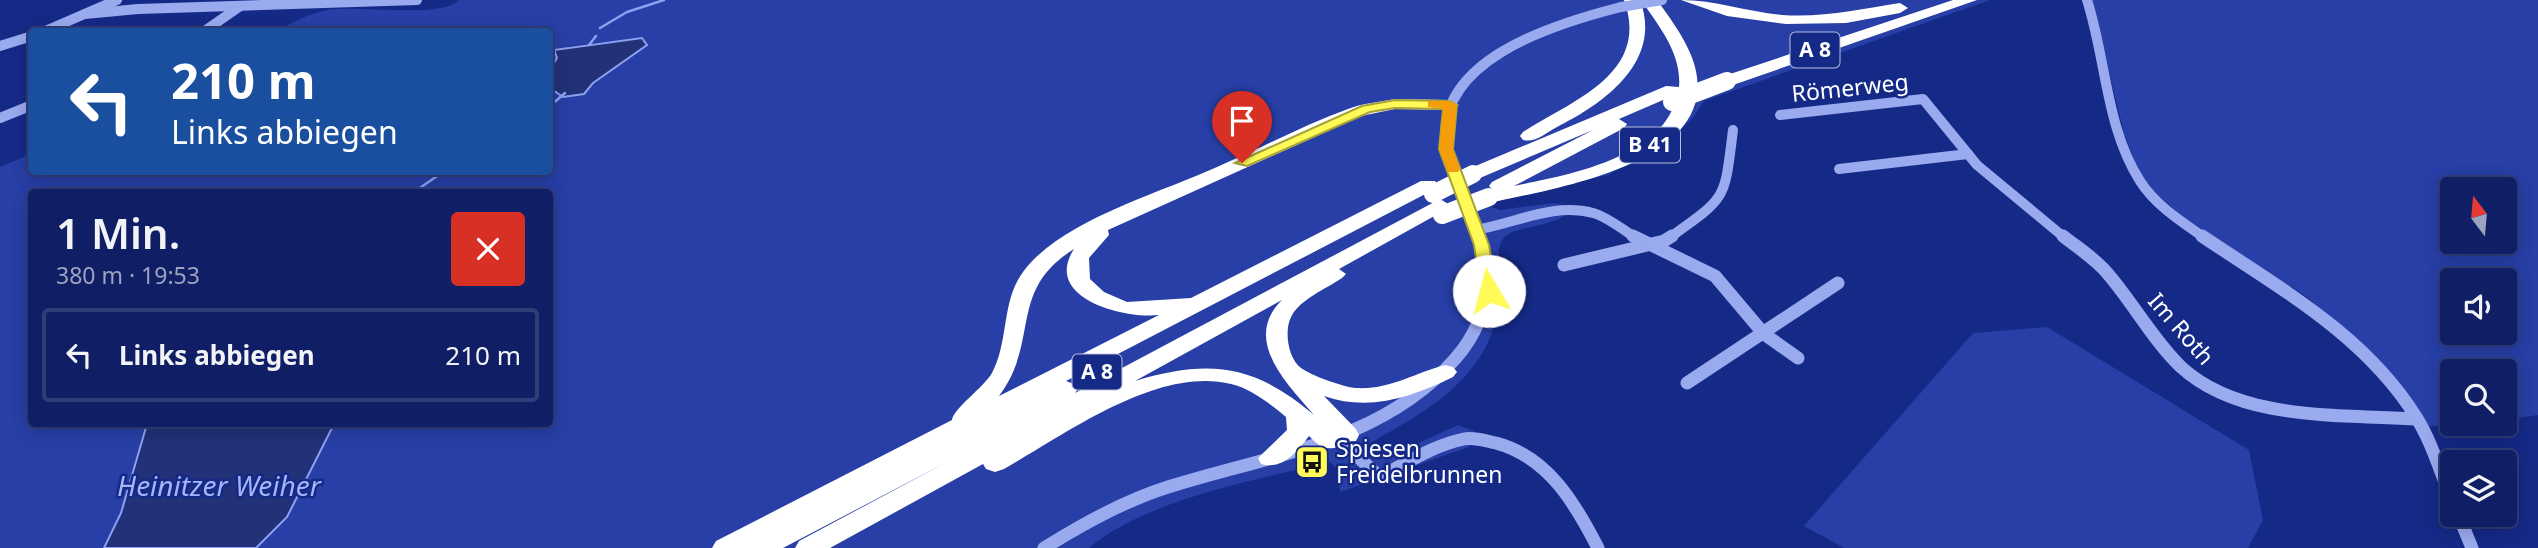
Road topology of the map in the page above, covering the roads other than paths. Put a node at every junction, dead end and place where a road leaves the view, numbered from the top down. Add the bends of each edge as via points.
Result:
1 (117, 0) edge
2 (417, 0) edge
3 (1649, 0) edge
4 (1662, 0) edge
5 (1689, 0) edge
6 (1937, 0) edge
7 (1969, 0) edge
8 (2087, 0) edge
9 (386, 1) edge
10 (261, 3) edge
11 (1627, 4) edge
12 (239, 6) junction
13 (1912, 7) junction
14 (85, 14) junction
15 (52, 28) edge
16 (209, 28) edge
17 (28, 37) edge
18 (0, 46) edge
19 (1726, 76) junction
20 (1672, 96) junction
21 (1649, 99) junction
22 (1923, 99) joint
23 (28, 107) edge
24 (1449, 111) junction
25 (1780, 115) dead end
26 (0, 118) edge
27 (1733, 130) dead end
28 (1512, 146) junction
29 (1968, 153) junction
30 (1839, 169) dead end
31 (1479, 183) junction
32 (1436, 200) junction
33 (1475, 229) junction
34 (1649, 245) junction
35 (1564, 265) dead end
36 (1335, 274) junction
37 (1239, 281) junction
38 (1838, 283) dead end
39 (1764, 334) junction
40 (1798, 358) dead end
41 (1289, 368) junction
42 (1445, 372) junction
43 (1687, 383) dead end
44 (1126, 391) junction
45 (1298, 413) junction
46 (2417, 419) junction
47 (1338, 438) junction
48 (1270, 458) junction
49 (899, 459) junction
50 (2440, 472) edge
51 (2463, 527) edge
52 (816, 544) edge
53 (725, 548) edge
54 (760, 548) edge
55 (1044, 548) edge
56 (1598, 548) edge
57 (2472, 548) edge

1 - 14 street
2 - 9 street
3 - 31 highway, B 41 via 1679,44 1689,78 1683,108 1668,130 1624,160 1594,173
4 - 11 street, bridge
5 - 13 highway via 1728,12 1784,19 1842,19
6 - 13 highway, A 8
7 - 19 highway, A 8
8 - 46 street via 2117,129 2141,183 2184,224 2298,299 2371,359
9 - 10 street
10 - 12 street
11 - 24 street via 1518,41 1460,88
11 - 28 highway via 1639,29 1630,59 1618,75 1578,109
12 - 14 street
12 - 16 street
13 - 19 highway, A 8
14 - 15 street
17 - 18 street
19 - 20 highway, A 8, bridge
20 - 21 highway, A 8
20 - 31 highway, A 8
21 - 28 highway
21 - 31 highway, A 8
22 - 25 street, Römerweg
22 - 29 street, Im Roth
23 - 26 street
24 - 33 street via 1446,149
24 - 37 highway via 1392,114 1346,124 1097,237 1076,263 1086,291 1127,308 1168,307
24 - 49 highway via 1395,104 1356,113 1106,224 1058,251 1023,287 1010,356 995,387 963,418
27 - 34 street via 1721,197 1675,236
28 - 31 highway
29 - 30 street
29 - 46 street, Im Roth via 1988,175 2101,266 2179,365 2204,386 2286,410
31 - 32 highway, bridge
31 - 32 highway, A 8, bridge
32 - 36 highway
32 - 37 highway
32 - 52 highway, A 8
32 - 54 highway, A 8
33 - 34 street via 1507,225 1545,212 1583,211
33 - 42 street via 1489,291 1465,348
34 - 35 street
34 - 39 street via 1715,276
36 - 41 highway via 1290,304 1273,329 1274,341
36 - 44 highway
37 - 49 highway
38 - 39 street
39 - 40 street
39 - 43 street
41 - 42 highway via 1311,383 1369,396 1409,390
41 - 47 highway
42 - 47 street via 1382,416
44 - 45 highway via 1178,375 1225,375 1260,385
44 - 52 highway via 930,498
45 - 47 highway
45 - 48 highway via 1299,432
46 - 50 street
47 - 48 street
47 - 56 street via 1380,477 1467,438 1506,445 1537,460
48 - 55 street via 1166,487
49 - 53 highway
51 - 57 street

